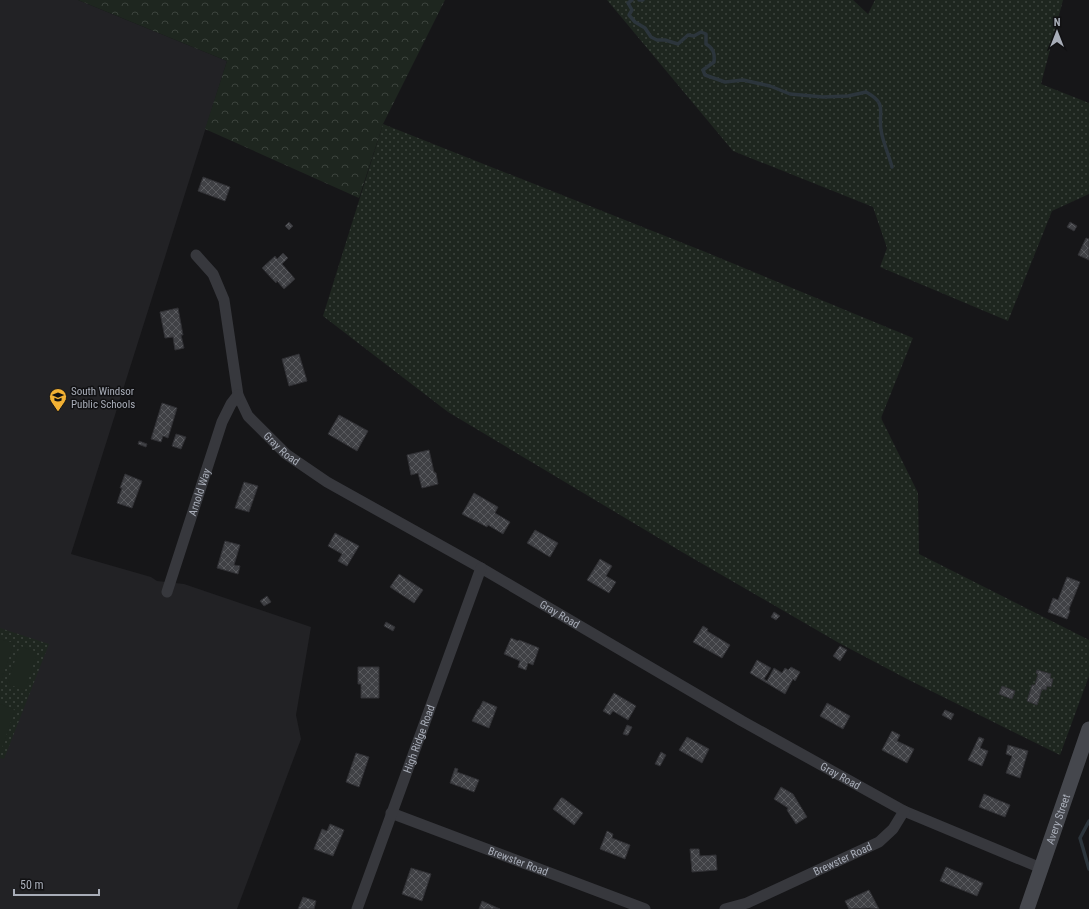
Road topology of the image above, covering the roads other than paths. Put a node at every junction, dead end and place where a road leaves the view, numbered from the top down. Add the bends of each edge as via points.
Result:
1 (196, 254) dead end
2 (238, 395) junction
3 (481, 568) junction
4 (167, 592) dead end
5 (1089, 729) edge
6 (904, 811) junction
7 (391, 813) junction
8 (1041, 868) junction
9 (357, 909) edge
10 (645, 909) edge
11 (725, 909) edge
12 (1027, 909) edge

1 - 2 street, Gray Road via 213,274 224,300
2 - 3 street, Gray Road via 248,416 286,454 327,482
2 - 4 street, Arnold Way via 222,422
3 - 6 street, Gray Road via 742,721
3 - 7 street, High Ridge Road
5 - 8 main road, Avery Street
6 - 8 street, Gray Road
6 - 11 street, Brewster Road via 893,829 879,842 747,903
7 - 9 street, High Ridge Road
7 - 10 street, Brewster Road
8 - 12 main road, Avery Street

